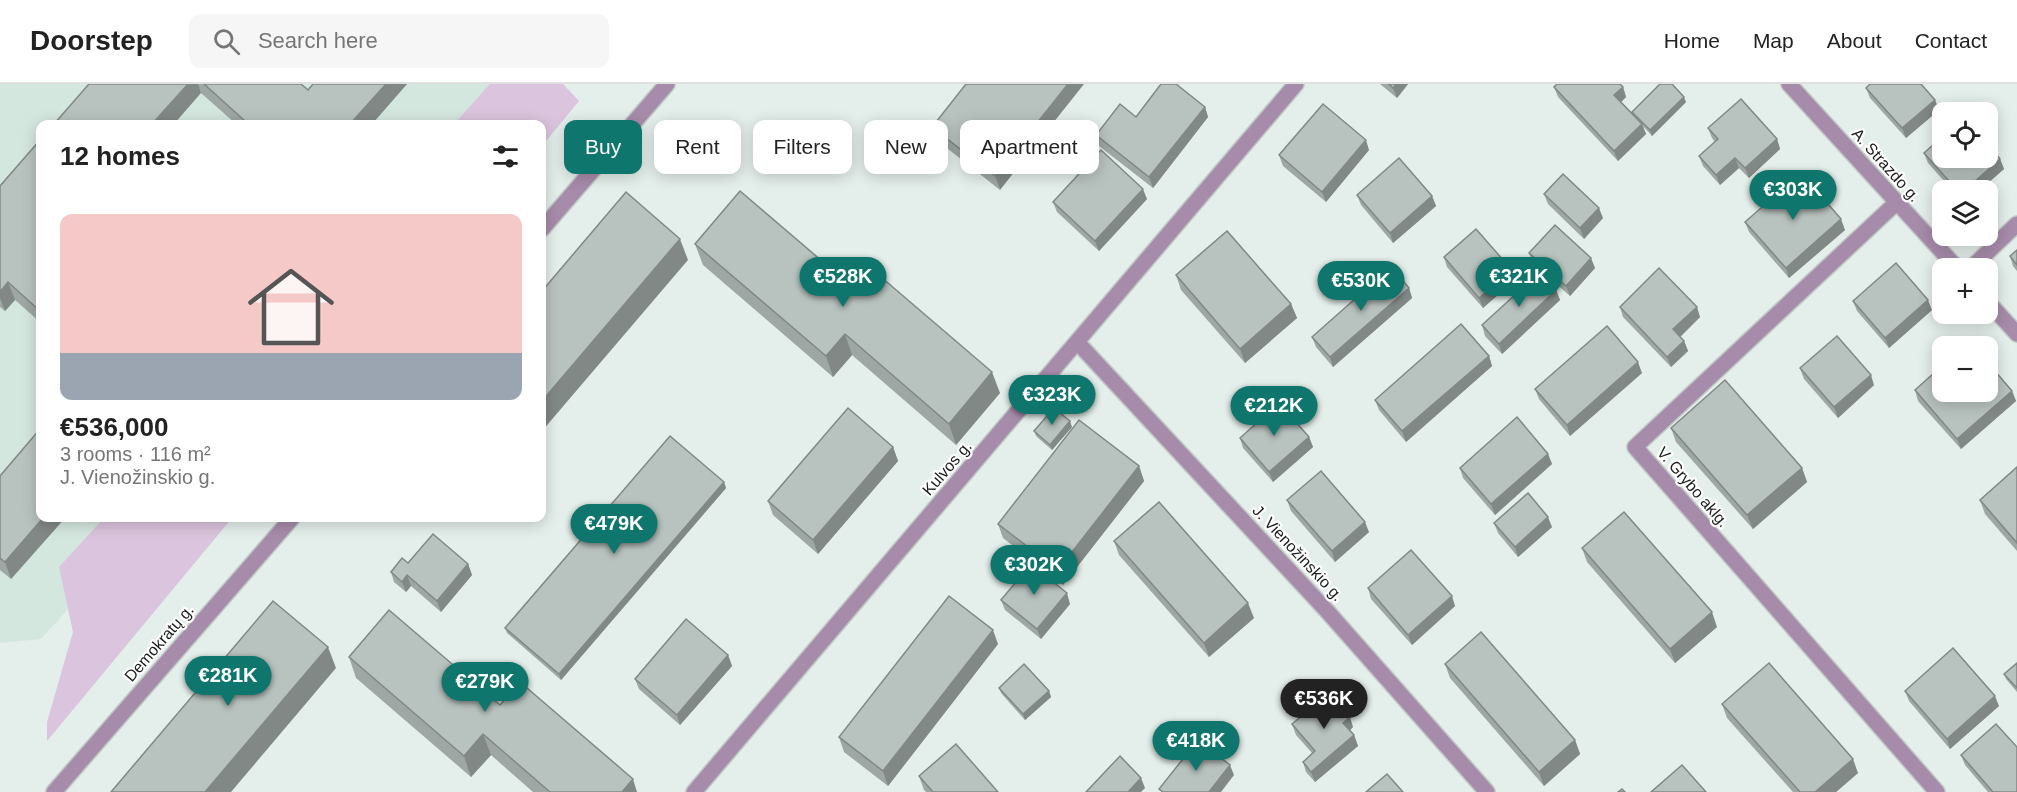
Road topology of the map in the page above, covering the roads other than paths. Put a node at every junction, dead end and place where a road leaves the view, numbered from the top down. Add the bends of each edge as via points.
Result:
1 (667, 84) edge
2 (1296, 84) edge
3 (1789, 84) edge
4 (1896, 203) junction
5 (546, 224) edge
6 (2017, 224) edge
7 (1948, 258) edge
8 (1981, 258) edge
9 (1998, 313) edge
10 (2017, 334) edge
11 (1078, 343) junction
12 (289, 522) edge
13 (54, 792) edge
14 (694, 792) edge
15 (1487, 792) edge
16 (1937, 792) edge

1 - 5 street
2 - 11 street, Kulvos g.
3 - 4 street, A. Strazdo g.
4 - 7 street, A. Strazdo g.
4 - 16 street, V. Grybo aklg. via 1635,447
6 - 8 street
9 - 10 street
11 - 14 street, Kulvos g.
11 - 15 street, J. Vienožinskio g. via 1327,611
12 - 13 street, Demokratų g.

